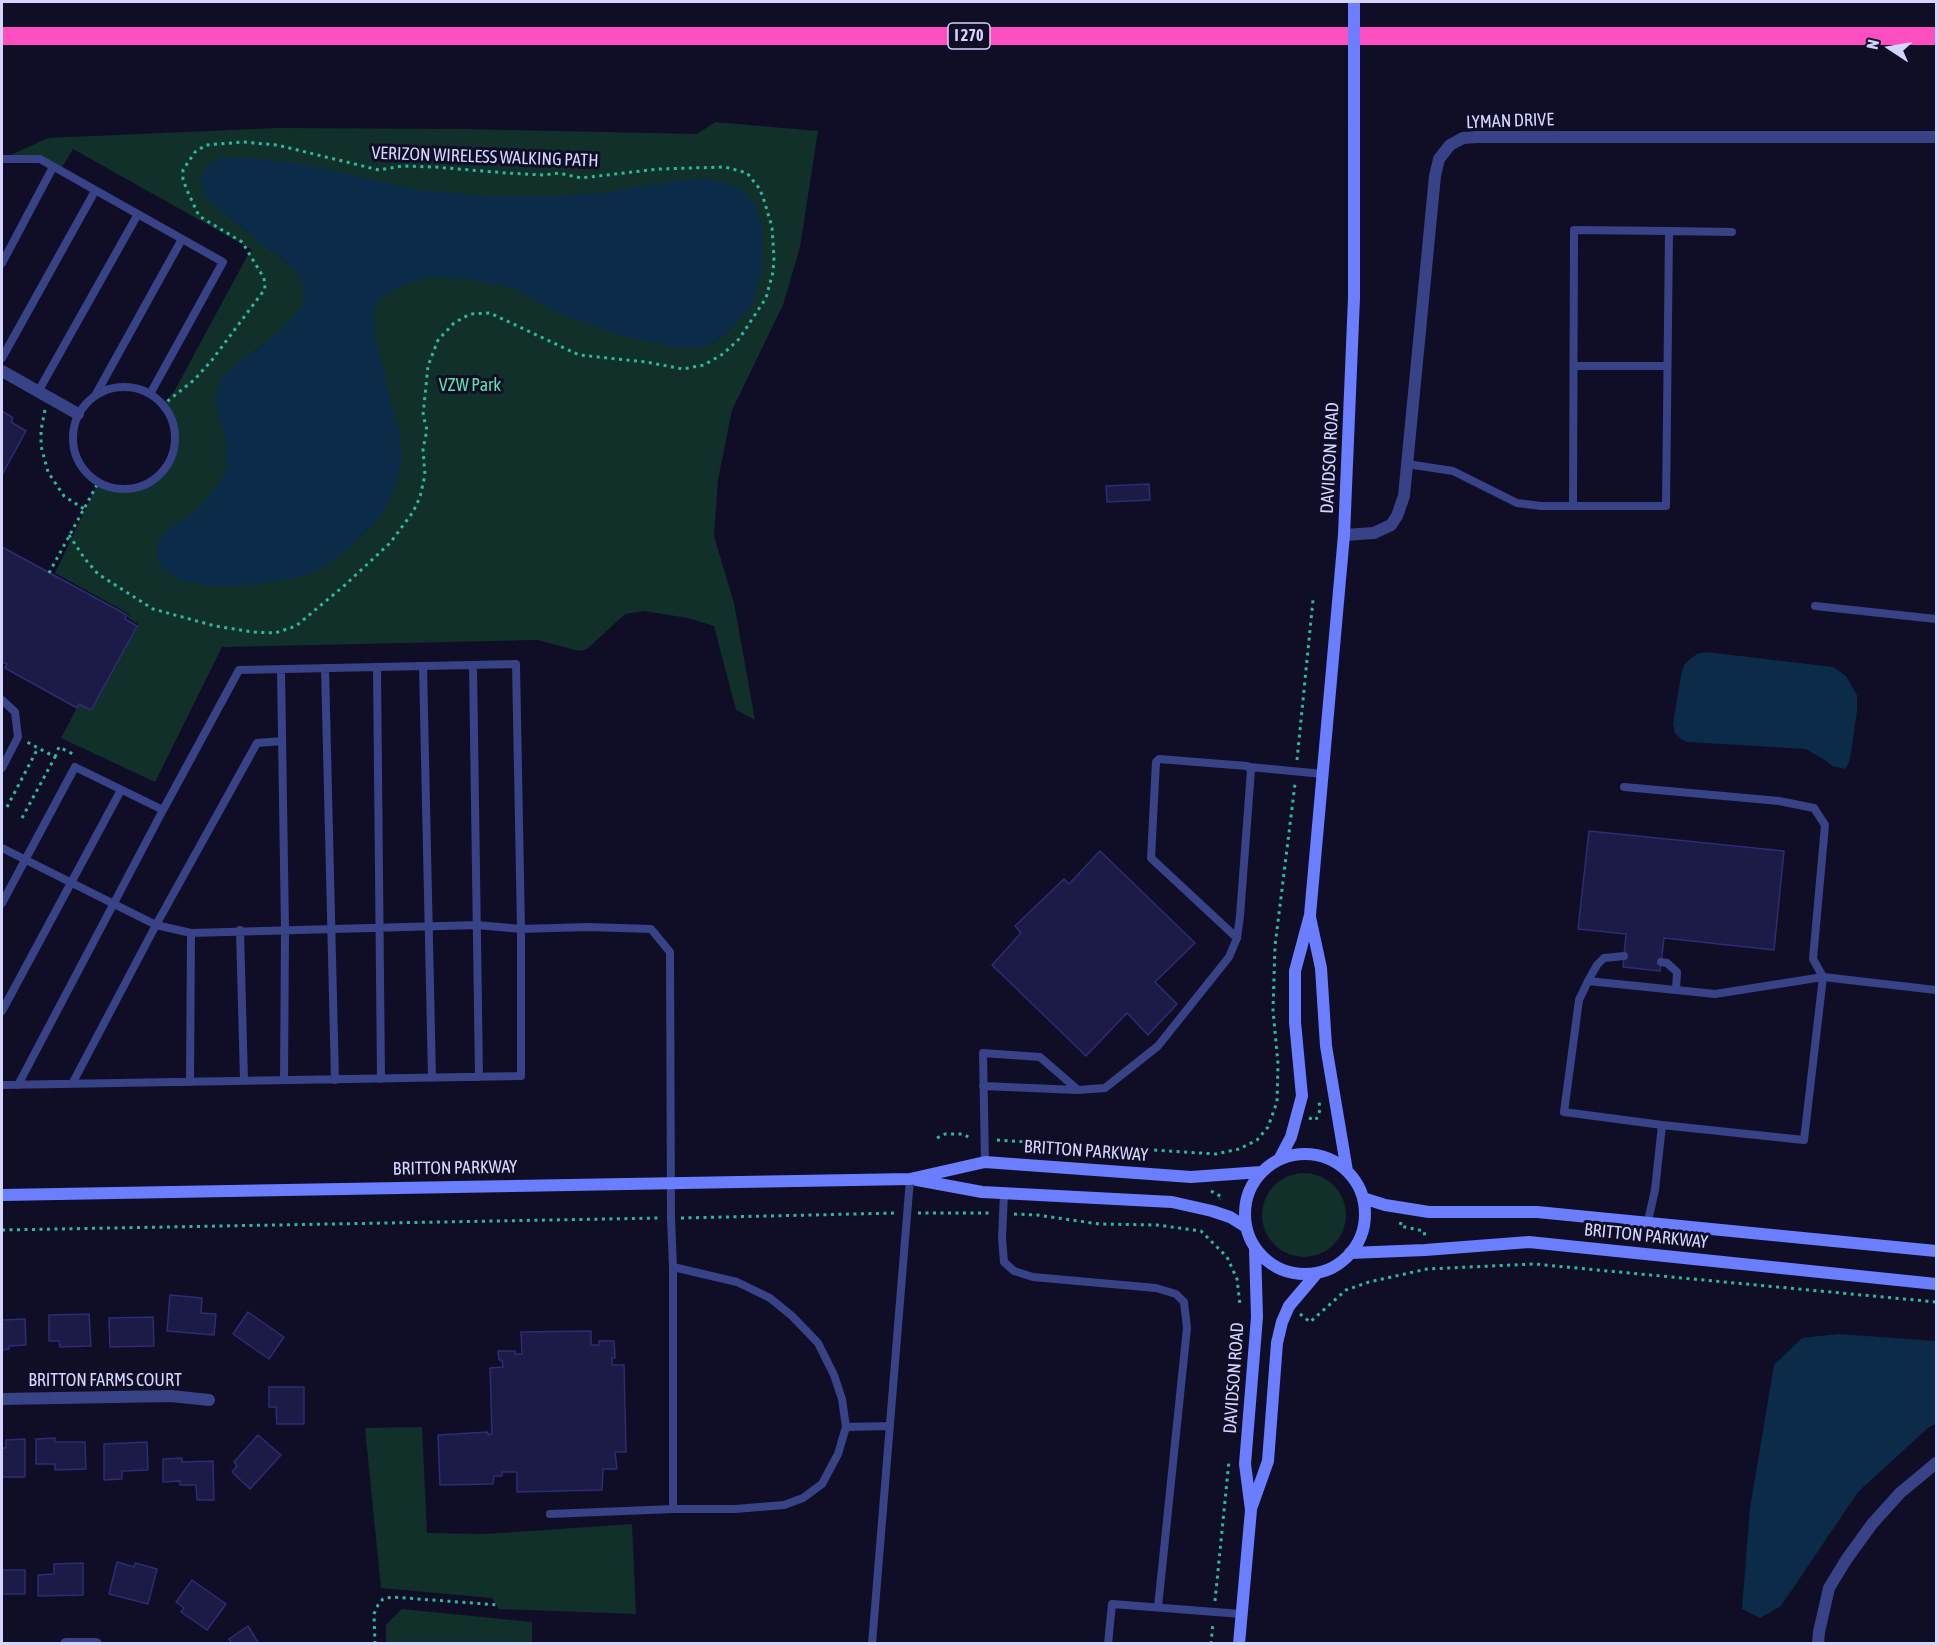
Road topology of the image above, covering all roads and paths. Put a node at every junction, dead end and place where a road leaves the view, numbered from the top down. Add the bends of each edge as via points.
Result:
1 (1354, 2) edge
2 (2, 36) edge
3 (1936, 36) edge
4 (1936, 137) edge
5 (2, 159) edge
6 (53, 167) junction
7 (95, 190) junction
8 (138, 214) junction
9 (1669, 231) junction
10 (1732, 232) dead end
11 (182, 239) junction
12 (2, 263) edge
13 (2, 358) edge
14 (1574, 366) junction
15 (1667, 366) junction
16 (2, 370) edge
17 (39, 390) junction
18 (150, 394) junction
19 (96, 395) junction
20 (164, 404) junction
21 (36, 405) dead end
22 (78, 414) junction
23 (1407, 464) junction
24 (98, 483) junction
25 (1573, 506) junction
26 (84, 509) junction
27 (69, 535) junction
28 (1344, 535) junction
29 (49, 573) dead end
30 (1815, 606) dead end
31 (1936, 619) edge
32 (473, 665) junction
33 (423, 666) junction
34 (377, 667) junction
35 (325, 668) junction
36 (281, 669) junction
37 (2, 700) edge
38 (26, 733) dead end
39 (282, 741) junction
40 (38, 748) junction
41 (55, 757) junction
42 (75, 766) junction
43 (2, 768) edge
44 (1250, 768) junction
45 (1323, 774) junction
46 (1624, 787) dead end
47 (122, 790) junction
48 (7, 807) dead end
49 (163, 810) junction
50 (22, 818) dead end
51 (2, 848) edge
52 (24, 859) junction
53 (71, 882) junction
54 (2, 903) edge
55 (114, 904) junction
56 (1310, 915) junction
57 (156, 925) junction
58 (477, 925) junction
59 (427, 926) junction
60 (332, 928) junction
61 (381, 929) junction
62 (521, 929) junction
63 (240, 930) junction
64 (285, 930) junction
65 (191, 933) junction
66 (1236, 938) junction
67 (1624, 956) dead end
68 (1661, 962) dead end
69 (1823, 977) junction
70 (1588, 981) junction
71 (1677, 990) junction
72 (1936, 990) edge
73 (2, 1011) edge
74 (479, 1077) junction
75 (432, 1078) junction
76 (381, 1079) junction
77 (284, 1080) junction
78 (335, 1080) junction
79 (244, 1081) junction
80 (190, 1082) junction
81 (72, 1084) junction
82 (2, 1085) edge
83 (18, 1085) junction
84 (983, 1086) junction
85 (1078, 1090) junction
86 (1662, 1125) junction
87 (1280, 1158) junction
88 (985, 1162) junction
89 (1347, 1171) junction
90 (1261, 1172) junction
91 (910, 1179) junction
92 (670, 1183) junction
93 (1004, 1194) junction
94 (2, 1195) edge
95 (1363, 1197) junction
96 (1405, 1208) junction
97 (907, 1213) junction
98 (1002, 1213) junction
99 (670, 1218) junction
100 (1648, 1221) junction
101 (1246, 1227) junction
102 (2, 1230) edge
103 (1255, 1249) junction
104 (1425, 1250) junction
105 (1936, 1251) edge
106 (1350, 1253) junction
107 (673, 1267) junction
108 (1427, 1269) junction
109 (1317, 1273) junction
110 (1936, 1284) edge
111 (1936, 1302) edge
112 (1242, 1315) dead end
113 (1310, 1322) dead end
114 (2, 1399) edge
115 (209, 1400) dead end
116 (890, 1426) junction
117 (846, 1427) junction
118 (1230, 1453) dead end
119 (1936, 1463) edge
120 (673, 1509) junction
121 (1251, 1510) junction
122 (550, 1514) dead end
123 (499, 1605) dead end
124 (1158, 1607) junction
125 (1214, 1611) junction
126 (1241, 1614) junction
127 (66, 1644) edge
128 (96, 1644) edge
129 (375, 1644) edge
130 (872, 1644) edge
131 (1108, 1644) edge
132 (1211, 1644) edge
133 (1239, 1644) edge
134 (1818, 1644) edge

1 - 28 main road, DAVIDSON ROAD, bridge via 1354,298
2 - 3 highway, I 270
4 - 23 street, LYMAN DRIVE via 1477,137 1463,138 1450,145 1439,159 1435,176
5 - 6 lane via 40,159
6 - 7 lane
6 - 12 lane
7 - 8 lane
7 - 13 lane
8 - 11 lane
8 - 17 lane
9 - 10 lane
9 - 14 lane via 1574,230
9 - 15 lane
11 - 18 lane via 223,262
11 - 19 lane
14 - 15 lane
14 - 25 lane
15 - 25 lane via 1666,506
16 - 17 street
17 - 22 street
18 - 19 lane via 127,386
18 - 20 lane
19 - 22 lane
20 - 24 lane via 172,418 176,446 161,475 146,486 117,490
20 - 27 path, VERIZON WIRELESS WALKING PATH via 212,360 265,290 264,278 242,242 199,216 186,188 183,170 195,152 206,145 243,142 277,146 379,170 434,167 559,173 581,178 658,169 725,167 747,174 759,188 766,206 774,258 766,298 731,347 698,367 683,369 579,355 490,313 470,314 454,323 438,340 427,373 423,415 427,430 423,449 425,476 413,512 384,549 296,626 275,633 253,632 153,609 98,574
21 - 26 path via 45,410 41,446 48,472 64,496
22 - 24 lane via 73,429 75,454 84,471
23 - 25 lane via 1453,471 1517,503
23 - 28 street, LYMAN DRIVE via 1404,496 1390,525 1374,533
24 - 26 path
26 - 27 path
27 - 29 path
28 - 45 main road, DAVIDSON ROAD
30 - 31 lane
32 - 33 lane
32 - 58 lane
32 - 62 lane via 516,664
33 - 34 lane
33 - 59 lane
34 - 35 lane
34 - 61 lane
35 - 36 lane
35 - 60 lane
36 - 39 lane
36 - 49 lane via 239,670
37 - 43 lane via 15,712 18,737
38 - 40 path via 27,742
39 - 57 lane via 257,743
39 - 64 lane
40 - 41 path
40 - 48 path
41 - 42 path via 59,747 73,754
41 - 50 path
42 - 47 lane
42 - 52 lane
44 - 45 lane
44 - 66 lane
44 - 66 lane via 1159,759 1156,762 1151,858
45 - 56 main road, DAVIDSON ROAD
46 - 69 lane via 1779,801 1814,808 1825,825 1813,959
47 - 49 lane
47 - 53 lane
49 - 55 lane
51 - 52 lane
52 - 53 lane
52 - 54 lane
53 - 55 lane
53 - 73 lane
55 - 57 lane
55 - 83 lane
56 - 87 main road, DAVIDSON ROAD via 1295,971 1302,1096 1291,1137
56 - 89 main road, DAVIDSON ROAD via 1321,968 1326,1046
57 - 65 lane
57 - 81 lane
58 - 59 lane
58 - 62 lane
58 - 74 lane
59 - 61 lane
59 - 75 lane
60 - 61 lane
60 - 64 lane
60 - 78 lane
61 - 76 lane
62 - 74 lane via 521,1076
62 - 92 lane via 651,929 670,952
63 - 64 lane
63 - 65 lane
63 - 79 lane
64 - 77 lane
65 - 80 lane
66 - 85 lane via 1229,957 1158,1046 1105,1089
67 - 70 lane via 1604,958
68 - 71 lane via 1677,972
69 - 71 lane via 1715,994
69 - 72 lane
69 - 86 lane via 1804,1140
70 - 71 lane
70 - 86 lane via 1579,1000 1564,1112
74 - 75 lane
75 - 76 lane
76 - 78 lane
77 - 78 lane
77 - 79 lane
79 - 80 lane
80 - 81 lane
81 - 83 lane
82 - 83 lane
84 - 85 lane
84 - 85 lane via 985,1052 1040,1057
84 - 88 lane
86 - 100 lane
87 - 89 main road via 1308,1153 1336,1162
87 - 90 main road
88 - 90 main road, BRITTON PARKWAY via 1191,1177
88 - 91 main road, BRITTON PARKWAY
89 - 95 main road
90 - 101 main road via 1250,1188 1245,1207
91 - 92 main road, BRITTON PARKWAY
91 - 93 main road, BRITTON PARKWAY
91 - 97 lane
92 - 94 main road, BRITTON PARKWAY
92 - 99 lane
93 - 98 lane
93 - 101 main road, BRITTON PARKWAY via 1172,1202 1230,1217
95 - 96 main road, BRITTON PARKWAY
95 - 106 main road via 1365,1217
96 - 100 main road, BRITTON PARKWAY via 1429,1212 1537,1212
96 - 104 path via 1400,1226 1424,1231
97 - 98 path
97 - 99 path
97 - 116 lane
98 - 112 path via 1201,1231 1227,1257 1237,1280
98 - 124 lane via 1004,1262 1014,1271 1033,1277 1156,1288 1176,1294 1184,1302 1187,1328
99 - 102 path
99 - 107 lane
100 - 105 main road, BRITTON PARKWAY
101 - 103 main road
103 - 109 main road via 1283,1270
103 - 121 main road, DAVIDSON ROAD via 1257,1317 1245,1464
104 - 106 main road, BRITTON PARKWAY
104 - 108 path
104 - 110 main road, BRITTON PARKWAY via 1529,1242
106 - 109 main road via 1335,1266
107 - 117 lane via 737,1282 770,1298 792,1316 818,1343 826,1359 842,1399
107 - 120 lane
108 - 111 path via 1534,1264
108 - 113 path via 1346,1290
109 - 121 main road, DAVIDSON ROAD via 1289,1305 1282,1322 1268,1461
114 - 115 street, BRITTON FARMS COURT via 171,1396
116 - 117 lane
116 - 130 lane
117 - 120 lane via 838,1454 822,1484 803,1498 784,1505
118 - 125 path
119 - 134 street via 1900,1493 1846,1560 1829,1588
120 - 122 lane
121 - 126 main road, DAVIDSON ROAD
123 - 129 path via 383,1599 374,1614
124 - 125 lane
124 - 131 lane via 1112,1604
125 - 126 lane
125 - 132 path
126 - 133 main road, DAVIDSON ROAD
127 - 128 street

